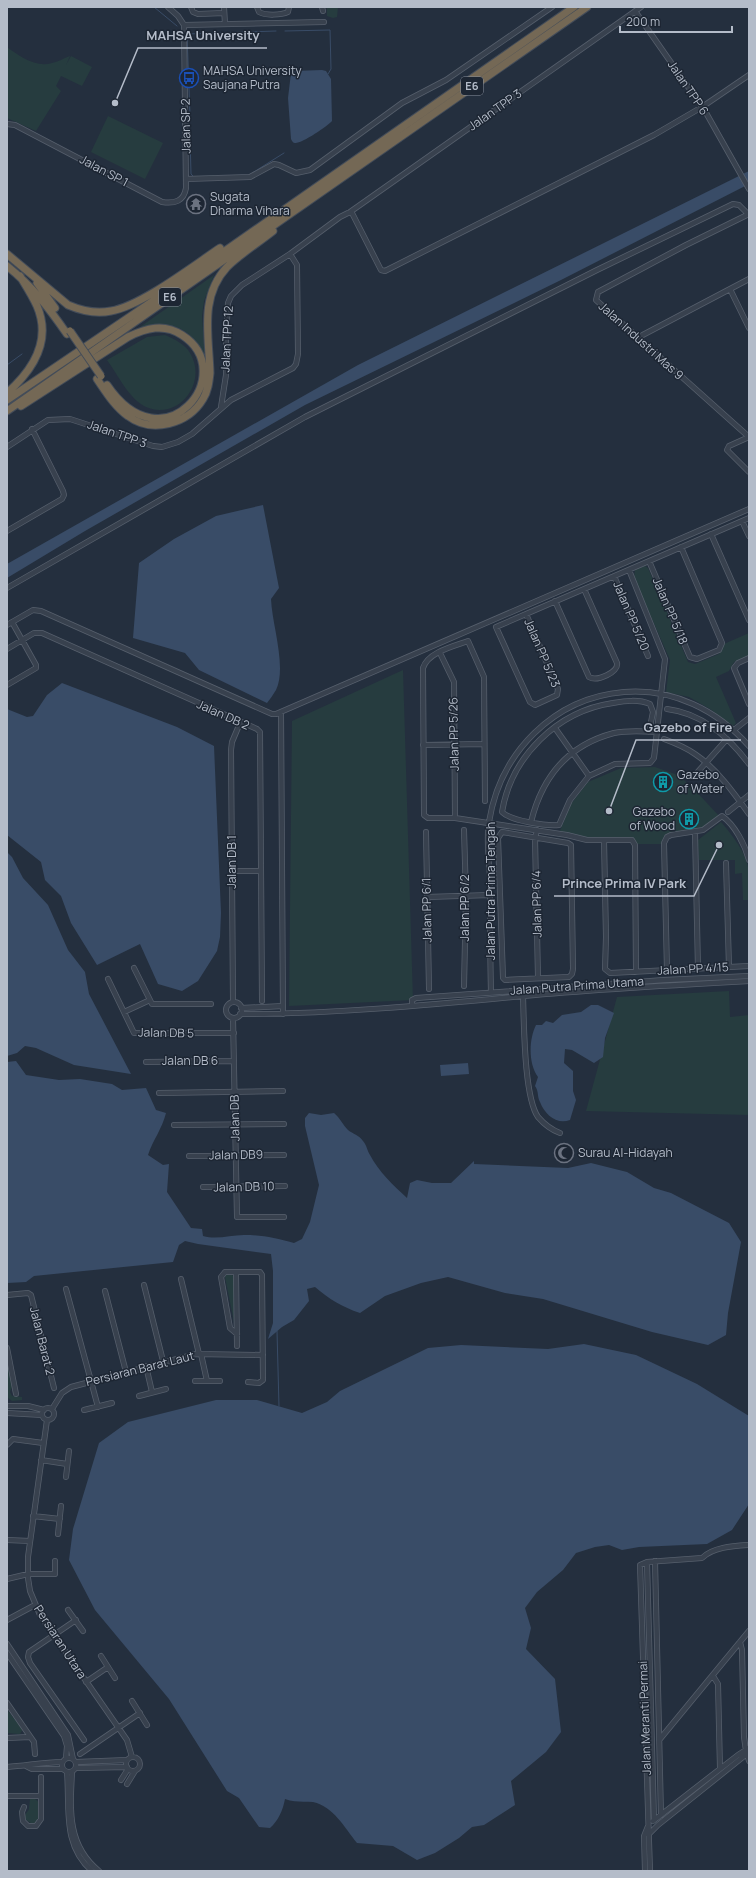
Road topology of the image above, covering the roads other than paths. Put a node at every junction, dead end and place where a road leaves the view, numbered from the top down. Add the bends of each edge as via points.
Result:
1 (168, 7) edge
2 (191, 7) edge
3 (224, 7) edge
4 (289, 7) edge
5 (552, 7) edge
6 (574, 7) edge
7 (587, 7) edge
8 (641, 7) edge
9 (258, 9) edge
10 (635, 11) junction
11 (224, 13) junction
12 (324, 22) dead end
13 (225, 24) junction
14 (184, 25) junction
15 (749, 75) edge
16 (702, 107) junction
17 (7, 124) edge
18 (329, 177) junction
19 (186, 179) junction
20 (333, 184) junction
21 (749, 189) edge
22 (350, 212) junction
23 (749, 215) edge
24 (7, 254) edge
25 (290, 254) junction
26 (7, 266) edge
27 (29, 273) junction
28 (20, 276) junction
29 (749, 279) edge
30 (730, 289) junction
31 (749, 328) edge
32 (69, 333) junction
33 (637, 338) junction
34 (99, 378) junction
35 (7, 392) edge
36 (7, 400) edge
37 (221, 407) junction
38 (7, 411) edge
39 (7, 415) edge
40 (32, 429) junction
41 (749, 437) edge
42 (7, 447) edge
43 (749, 472) edge
44 (749, 509) edge
45 (749, 518) edge
46 (742, 521) junction
47 (7, 531) edge
48 (711, 534) junction
49 (749, 536) edge
50 (681, 547) junction
51 (649, 561) junction
52 (629, 570) junction
53 (614, 576) junction
54 (7, 588) edge
55 (584, 589) junction
56 (555, 601) junction
57 (526, 614) junction
58 (749, 620) edge
59 (12, 622) junction
60 (7, 625) edge
61 (23, 640) junction
62 (7, 649) edge
63 (440, 653) junction
64 (648, 656) dead end
65 (749, 658) edge
66 (7, 685) edge
67 (662, 694) junction
68 (749, 704) edge
69 (667, 709) dead end
70 (280, 712) junction
71 (749, 718) edge
72 (240, 723) junction
73 (555, 728) junction
74 (734, 730) junction
75 (650, 732) junction
76 (657, 732) junction
77 (664, 739) dead end
78 (727, 739) junction
79 (484, 744) junction
80 (423, 745) junction
81 (454, 745) junction
82 (749, 746) edge
83 (573, 753) junction
84 (706, 764) junction
85 (749, 764) edge
86 (588, 776) junction
87 (695, 776) dead end
88 (749, 795) edge
89 (485, 801) dead end
90 (740, 802) junction
91 (728, 812) dead end
92 (749, 814) edge
93 (455, 818) junction
94 (531, 822) junction
95 (489, 823) junction
96 (464, 830) dead end
97 (537, 830) junction
98 (426, 832) dead end
99 (695, 832) junction
100 (536, 838) junction
101 (604, 840) junction
102 (749, 860) edge
103 (726, 863) dead end
104 (232, 871) junction
105 (261, 871) junction
106 (490, 895) junction
107 (466, 896) junction
108 (427, 897) junction
109 (749, 966) edge
110 (729, 967) junction
111 (134, 968) dead end
112 (698, 969) junction
113 (666, 970) junction
114 (636, 972) junction
115 (749, 976) edge
116 (538, 978) junction
117 (108, 980) dead end
118 (667, 980) junction
119 (749, 981) edge
120 (464, 986) dead end
121 (667, 986) junction
122 (429, 989) dead end
123 (491, 992) junction
124 (523, 996) junction
125 (150, 1000) junction
126 (262, 1001) dead end
127 (233, 1002) junction
128 (211, 1004) dead end
129 (412, 1005) junction
130 (283, 1006) junction
131 (241, 1008) junction
132 (124, 1012) junction
133 (240, 1014) junction
134 (283, 1014) junction
135 (233, 1018) junction
136 (234, 1033) junction
137 (234, 1060) junction
138 (146, 1062) dead end
139 (283, 1091) dead end
140 (235, 1092) junction
141 (159, 1093) dead end
142 (235, 1124) junction
143 (284, 1124) dead end
144 (174, 1125) dead end
145 (560, 1133) dead end
146 (236, 1155) junction
147 (284, 1155) dead end
148 (188, 1156) dead end
149 (285, 1186) dead end
150 (203, 1187) dead end
151 (236, 1187) junction
152 (284, 1217) dead end
153 (236, 1272) junction
154 (181, 1279) dead end
155 (144, 1285) dead end
156 (66, 1289) dead end
157 (105, 1291) dead end
158 (7, 1295) edge
159 (237, 1334) junction
160 (237, 1346) dead end
161 (7, 1348) edge
162 (200, 1354) junction
163 (263, 1355) junction
164 (8, 1360) edge
165 (164, 1361) junction
166 (146, 1366) junction
167 (126, 1372) junction
168 (91, 1381) junction
169 (195, 1381) dead end
170 (207, 1381) junction
171 (220, 1381) dead end
172 (248, 1382) dead end
173 (54, 1388) dead end
174 (166, 1389) dead end
175 (152, 1392) junction
176 (16, 1394) dead end
177 (139, 1396) dead end
178 (112, 1403) dead end
179 (7, 1406) edge
180 (98, 1407) junction
181 (52, 1409) junction
182 (84, 1410) dead end
183 (43, 1412) junction
184 (7, 1413) edge
185 (47, 1420) junction
186 (43, 1443) junction
187 (7, 1445) edge
188 (69, 1451) dead end
189 (41, 1460) junction
190 (67, 1464) junction
191 (66, 1477) dead end
192 (61, 1506) dead end
193 (33, 1516) junction
194 (60, 1519) junction
195 (58, 1534) dead end
196 (7, 1540) edge
197 (30, 1541) junction
198 (749, 1545) edge
199 (55, 1561) dead end
200 (656, 1561) junction
201 (647, 1562) junction
202 (28, 1574) junction
203 (7, 1579) edge
204 (35, 1605) junction
205 (68, 1610) dead end
206 (7, 1620) edge
207 (76, 1620) junction
208 (83, 1631) dead end
209 (749, 1631) edge
210 (55, 1635) junction
211 (740, 1642) junction
212 (7, 1644) edge
213 (7, 1653) edge
214 (100, 1656) dead end
215 (108, 1667) junction
216 (713, 1676) junction
217 (116, 1678) dead end
218 (86, 1682) junction
219 (132, 1701) dead end
220 (8, 1705) edge
221 (140, 1713) junction
222 (147, 1725) dead end
223 (118, 1727) junction
224 (24, 1729) junction
225 (30, 1737) junction
226 (7, 1738) edge
227 (19, 1738) junction
228 (660, 1739) junction
229 (84, 1740) dead end
230 (747, 1750) edge
231 (35, 1754) dead end
232 (80, 1754) dead end
233 (132, 1757) junction
234 (66, 1758) junction
235 (75, 1760) junction
236 (127, 1760) junction
237 (749, 1761) edge
238 (62, 1762) junction
239 (26, 1766) junction
240 (7, 1768) edge
241 (128, 1768) junction
242 (720, 1769) junction
243 (72, 1770) junction
244 (135, 1770) junction
245 (41, 1777) dead end
246 (121, 1780) dead end
247 (127, 1784) dead end
248 (7, 1796) edge
249 (41, 1796) junction
250 (24, 1806) dead end
251 (661, 1815) junction
252 (654, 1820) junction
253 (648, 1824) junction
254 (649, 1834) junction
255 (89, 1865) junction
256 (92, 1871) edge
257 (99, 1871) edge
258 (645, 1871) edge
259 (650, 1871) edge

1 - 14 street
2 - 11 street via 193,12 198,14
3 - 11 street
4 - 9 street via 288,12 284,13 263,14
5 - 19 street via 446,80 402,103 310,170 296,173 274,164 250,177
6 - 18 highway, E6
7 - 20 highway, E6
8 - 10 street, Jalan TPP 3
10 - 16 street, Jalan TPP 6
10 - 22 street, Jalan TPP 3
11 - 13 street
12 - 13 street
13 - 14 street
14 - 19 street, Jalan SP 2
15 - 16 street
16 - 21 street, Jalan TPP 6
16 - 22 street via 654,136 385,271 381,270
17 - 19 street, Jalan SP 1 via 15,125 162,202 174,203 182,198
18 - 27 highway via 167,283 120,309 103,312 79,309 59,298
18 - 36 highway, E6
20 - 34 highway via 227,267 218,279 212,290 207,311 209,383 202,400 190,414 164,425 137,421 120,409
20 - 38 highway, E6
22 - 25 street, Jalan TPP 3
23 - 33 street, Jalan Industri Mas 9 via 598,292 596,300
23 - 54 street via 733,204 451,343 304,417
24 - 27 highway
25 - 37 street, Jalan TPP 12 via 242,285 228,302 226,375
25 - 37 street, Jalan TPP 3 via 297,265 296,364
26 - 28 highway
27 - 32 highway
28 - 32 highway
28 - 35 highway via 37,306 41,334 34,363 21,380
29 - 30 street
30 - 31 street
30 - 33 street
32 - 34 highway
33 - 41 street, Jalan Industri Mas 9
34 - 39 highway via 133,412 147,418 161,418 178,414 191,403 200,390 203,369 193,344 185,337 169,329 146,329 128,337
37 - 40 street, Jalan TPP 3 via 210,420 192,434 162,447 70,419 48,420
40 - 42 street, Jalan TPP 3
40 - 47 street via 64,495 62,499
41 - 43 street via 727,448 727,452
44 - 70 street
45 - 46 street
46 - 48 street
46 - 49 street
48 - 50 street
48 - 58 street
50 - 51 street
50 - 51 street, Jalan PP 5/18 via 722,643 719,650 697,659 690,657
51 - 52 street
52 - 53 street
52 - 67 street via 665,659
53 - 55 street
53 - 64 street, Jalan PP 5/20
55 - 56 street
55 - 56 street via 617,663 615,671 596,678 589,677
56 - 57 street
57 - 57 street, Jalan PP 5/23 via 496,627 530,702 534,705 557,695 558,692
59 - 60 street
59 - 61 street
59 - 70 street via 33,610 41,611 272,714
61 - 62 street, Jalan DB 2
61 - 66 street via 36,668
61 - 72 street, Jalan DB 2 via 34,633 42,633
63 - 79 street via 468,641 484,677
63 - 80 street via 426,661 423,668
63 - 81 street, Jalan PP 5/26 via 454,682
65 - 68 street via 738,663 735,671
67 - 74 street, Jalan Putra Prima Tengah via 691,702
67 - 76 street
67 - 95 street, Jalan Putra Prima Tengah via 611,693 574,704 544,724 515,753 505,771
69 - 78 street via 693,716
70 - 130 street
71 - 74 street
72 - 104 street, Jalan DB 1 via 231,745
72 - 105 street, Jalan DB 2 via 257,729 261,736
73 - 75 street via 587,709 628,701 650,704
73 - 83 street
73 - 94 street via 529,750 513,775 503,805 502,812 506,816
74 - 82 street, Jalan Putra Prima Tengah
75 - 76 street
75 - 83 street via 615,733 579,747
76 - 86 street via 652,762 615,764
77 - 84 street via 685,748
78 - 84 street
78 - 85 street
79 - 81 street
79 - 89 street
80 - 81 street
80 - 93 street via 424,815 428,818
81 - 93 street, Jalan PP 5/26
83 - 86 street
83 - 94 street via 543,787
84 - 87 street
84 - 90 street
86 - 94 street via 570,800 559,825
88 - 90 street
90 - 91 street
90 - 92 street
93 - 95 street
95 - 97 street
95 - 106 street, Jalan Putra Prima Tengah
96 - 107 street, Jalan PP 6/2
97 - 100 street, Jalan PP 6/4
97 - 101 street via 587,840
98 - 108 street, Jalan PP 6/1
99 - 102 street via 712,825 722,816 736,833
99 - 112 street
99 - 113 street via 671,835 664,843
100 - 116 street, Jalan PP 6/4
100 - 116 street via 568,843 572,848 572,974 568,977
100 - 116 street via 502,832 498,838 501,974 505,980
101 - 114 street via 632,840 635,845
101 - 114 street, Jalan PP 4/15 via 605,969 610,973
103 - 110 street
104 - 105 street
104 - 127 street, Jalan DB 1
105 - 126 street, Jalan DB 2
106 - 107 street
106 - 123 street, Jalan Putra Prima Tengah
107 - 108 street
107 - 120 street, Jalan PP 6/2
108 - 122 street, Jalan PP 6/1
109 - 110 street, Jalan PP 4/15
110 - 112 street, Jalan PP 4/15
111 - 125 street
112 - 113 street, Jalan PP 4/15
113 - 114 street, Jalan PP 4/15
113 - 118 street
115 - 118 street, Jalan Putra Prima Utama
117 - 132 street, Jalan DB 5
118 - 121 street
118 - 123 street, Jalan Putra Prima Utama
119 - 121 street, Jalan Putra Prima Utama
121 - 124 street, Jalan Putra Prima Utama
123 - 129 street, Jalan Putra Prima Utama via 414,998
124 - 129 street, Jalan Putra Prima Utama
124 - 145 street via 531,1100 538,1116
125 - 128 street via 152,1004
125 - 132 street
127 - 131 street
127 - 135 street via 228,1004 226,1009 227,1014
129 - 134 street, Jalan Putra Prima Utama
130 - 131 street
130 - 134 street
131 - 133 street
132 - 136 street, Jalan DB 5 via 134,1033
133 - 134 street
133 - 135 street
135 - 136 street, Jalan DB
136 - 137 street, Jalan DB
137 - 138 street, Jalan DB 6
137 - 140 street, Jalan DB
139 - 140 street
140 - 141 street
140 - 142 street, Jalan DB
142 - 143 street
142 - 144 street
142 - 146 street, Jalan DB
146 - 147 street, Jalan DB9
146 - 148 street, Jalan DB9
146 - 151 street, Jalan DB
149 - 151 street, Jalan DB 10
150 - 151 street, Jalan DB 10
151 - 152 street, Jalan DB via 238,1218
153 - 159 street
153 - 159 street via 224,1273 221,1278 230,1328
153 - 163 street via 262,1273
154 - 162 street
155 - 165 street
156 - 168 street
157 - 167 street
158 - 173 street, Jalan Barat 2 via 31,1295
159 - 160 street
161 - 164 street
162 - 163 street, Persiaran Barat Laut
162 - 165 street, Persiaran Barat Laut
162 - 170 street
163 - 172 street via 262,1382
164 - 176 street
165 - 166 street, Persiaran Barat Laut
166 - 167 street, Persiaran Barat Laut
166 - 175 street
167 - 168 street, Persiaran Barat Laut
168 - 180 street
168 - 181 street, Persiaran Barat Laut via 67,1389
169 - 170 street
170 - 171 street
174 - 175 street
175 - 177 street
178 - 180 street
179 - 183 street via 28,1406
180 - 182 street
181 - 183 street via 48,1408
181 - 185 street via 54,1416
183 - 184 street
183 - 185 street
185 - 186 street, Persiaran Utara
186 - 187 street via 13,1439
186 - 189 street, Persiaran Utara
188 - 190 street
189 - 190 street
189 - 193 street, Persiaran Utara
190 - 191 street
192 - 194 street
193 - 194 street
193 - 197 street, Persiaran Utara
194 - 195 street
196 - 197 street
197 - 202 street, Persiaran Utara
198 - 200 street via 721,1548 702,1558
199 - 202 street via 55,1574
200 - 201 street
200 - 228 street
201 - 252 street, Jalan Meranti Permai
201 - 253 street, Jalan Meranti Permai via 640,1565
202 - 203 street
202 - 204 street, Persiaran Utara
204 - 206 street
204 - 210 street, Persiaran Utara
205 - 207 street
207 - 208 street
207 - 210 street
209 - 211 street
210 - 218 street, Persiaran Utara
210 - 229 street via 29,1652 28,1657
211 - 216 street
211 - 230 street
212 - 235 street via 68,1735
213 - 234 street via 64,1736 67,1746
214 - 215 street
215 - 217 street
215 - 218 street
216 - 228 street
216 - 242 street via 718,1684
218 - 223 street, Persiaran Utara
219 - 221 street
220 - 224 street
221 - 222 street
221 - 223 street
223 - 232 street
223 - 233 street, Persiaran Utara
224 - 225 street
224 - 227 street
225 - 227 street
225 - 231 street via 35,1745
226 - 227 street
228 - 251 street
230 - 237 street
230 - 242 street
230 - 254 street via 743,1757
233 - 236 street
233 - 244 street via 140,1763
234 - 235 street
234 - 238 street
235 - 236 street
235 - 243 street
236 - 241 street
238 - 239 street
238 - 243 street
239 - 240 street
239 - 243 street via 32,1769
241 - 243 street
241 - 244 street
241 - 246 street
242 - 251 street
243 - 255 street via 70,1808 75,1838
244 - 247 street
245 - 249 street
248 - 249 street
249 - 250 street via 41,1819 36,1826 28,1826 23,1821
251 - 252 street
252 - 253 street
253 - 254 street, Jalan Meranti Permai
253 - 258 street via 644,1836
254 - 259 street, Jalan Meranti Permai
255 - 256 street
255 - 257 street

